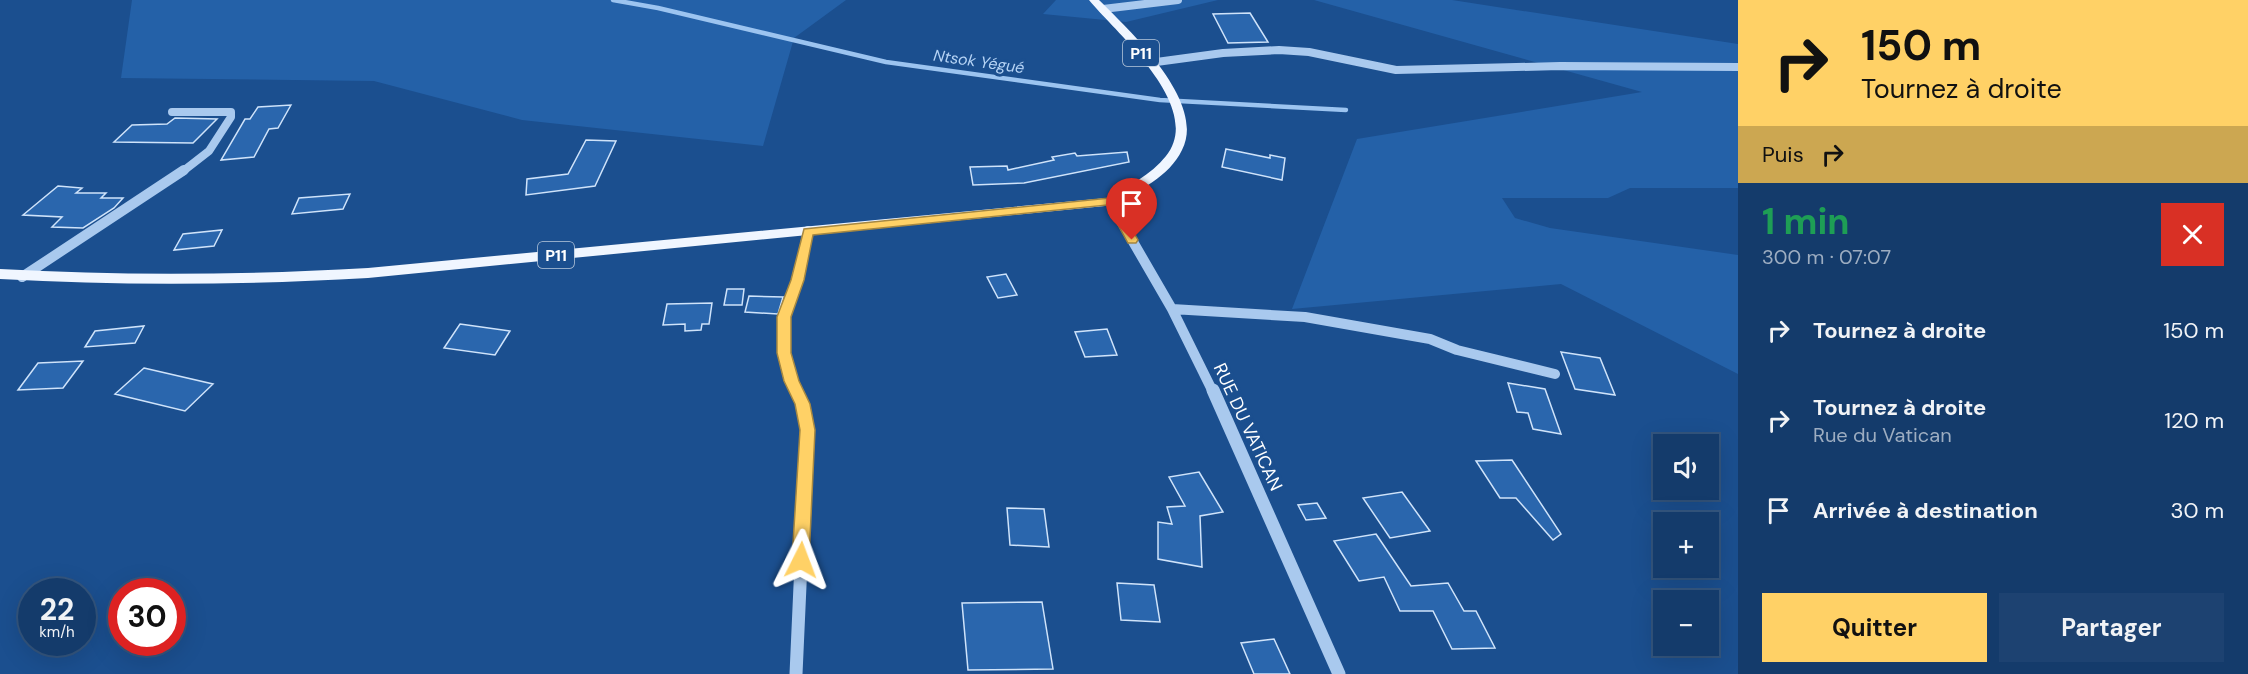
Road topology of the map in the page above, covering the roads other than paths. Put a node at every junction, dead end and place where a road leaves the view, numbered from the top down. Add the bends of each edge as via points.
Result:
1 (1094, 0) edge
2 (1178, 0) edge
3 (1103, 9) junction
4 (1149, 63) junction
5 (1738, 67) edge
6 (172, 112) dead end
7 (1110, 201) junction
8 (808, 231) junction
9 (0, 274) edge
10 (22, 277) junction
11 (1172, 309) junction
12 (1555, 374) dead end
13 (796, 674) edge
14 (1339, 674) edge

1 - 3 main road, P11
2 - 3 street
3 - 4 main road, P11
4 - 5 street via 1278,50 1396,70
4 - 7 main road, P11 via 1175,99 1180,115 1176,150 1162,168
6 - 10 street via 231,112 231,117 198,161
7 - 8 main road, P11
7 - 11 street, RUE DU VATICAN
8 - 10 main road, P11 via 286,278
8 - 13 street via 784,317 784,353 807,430
9 - 10 main road, P11
11 - 12 street via 1305,317 1430,339 1458,350
11 - 14 street, RUE DU VATICAN via 1213,391

